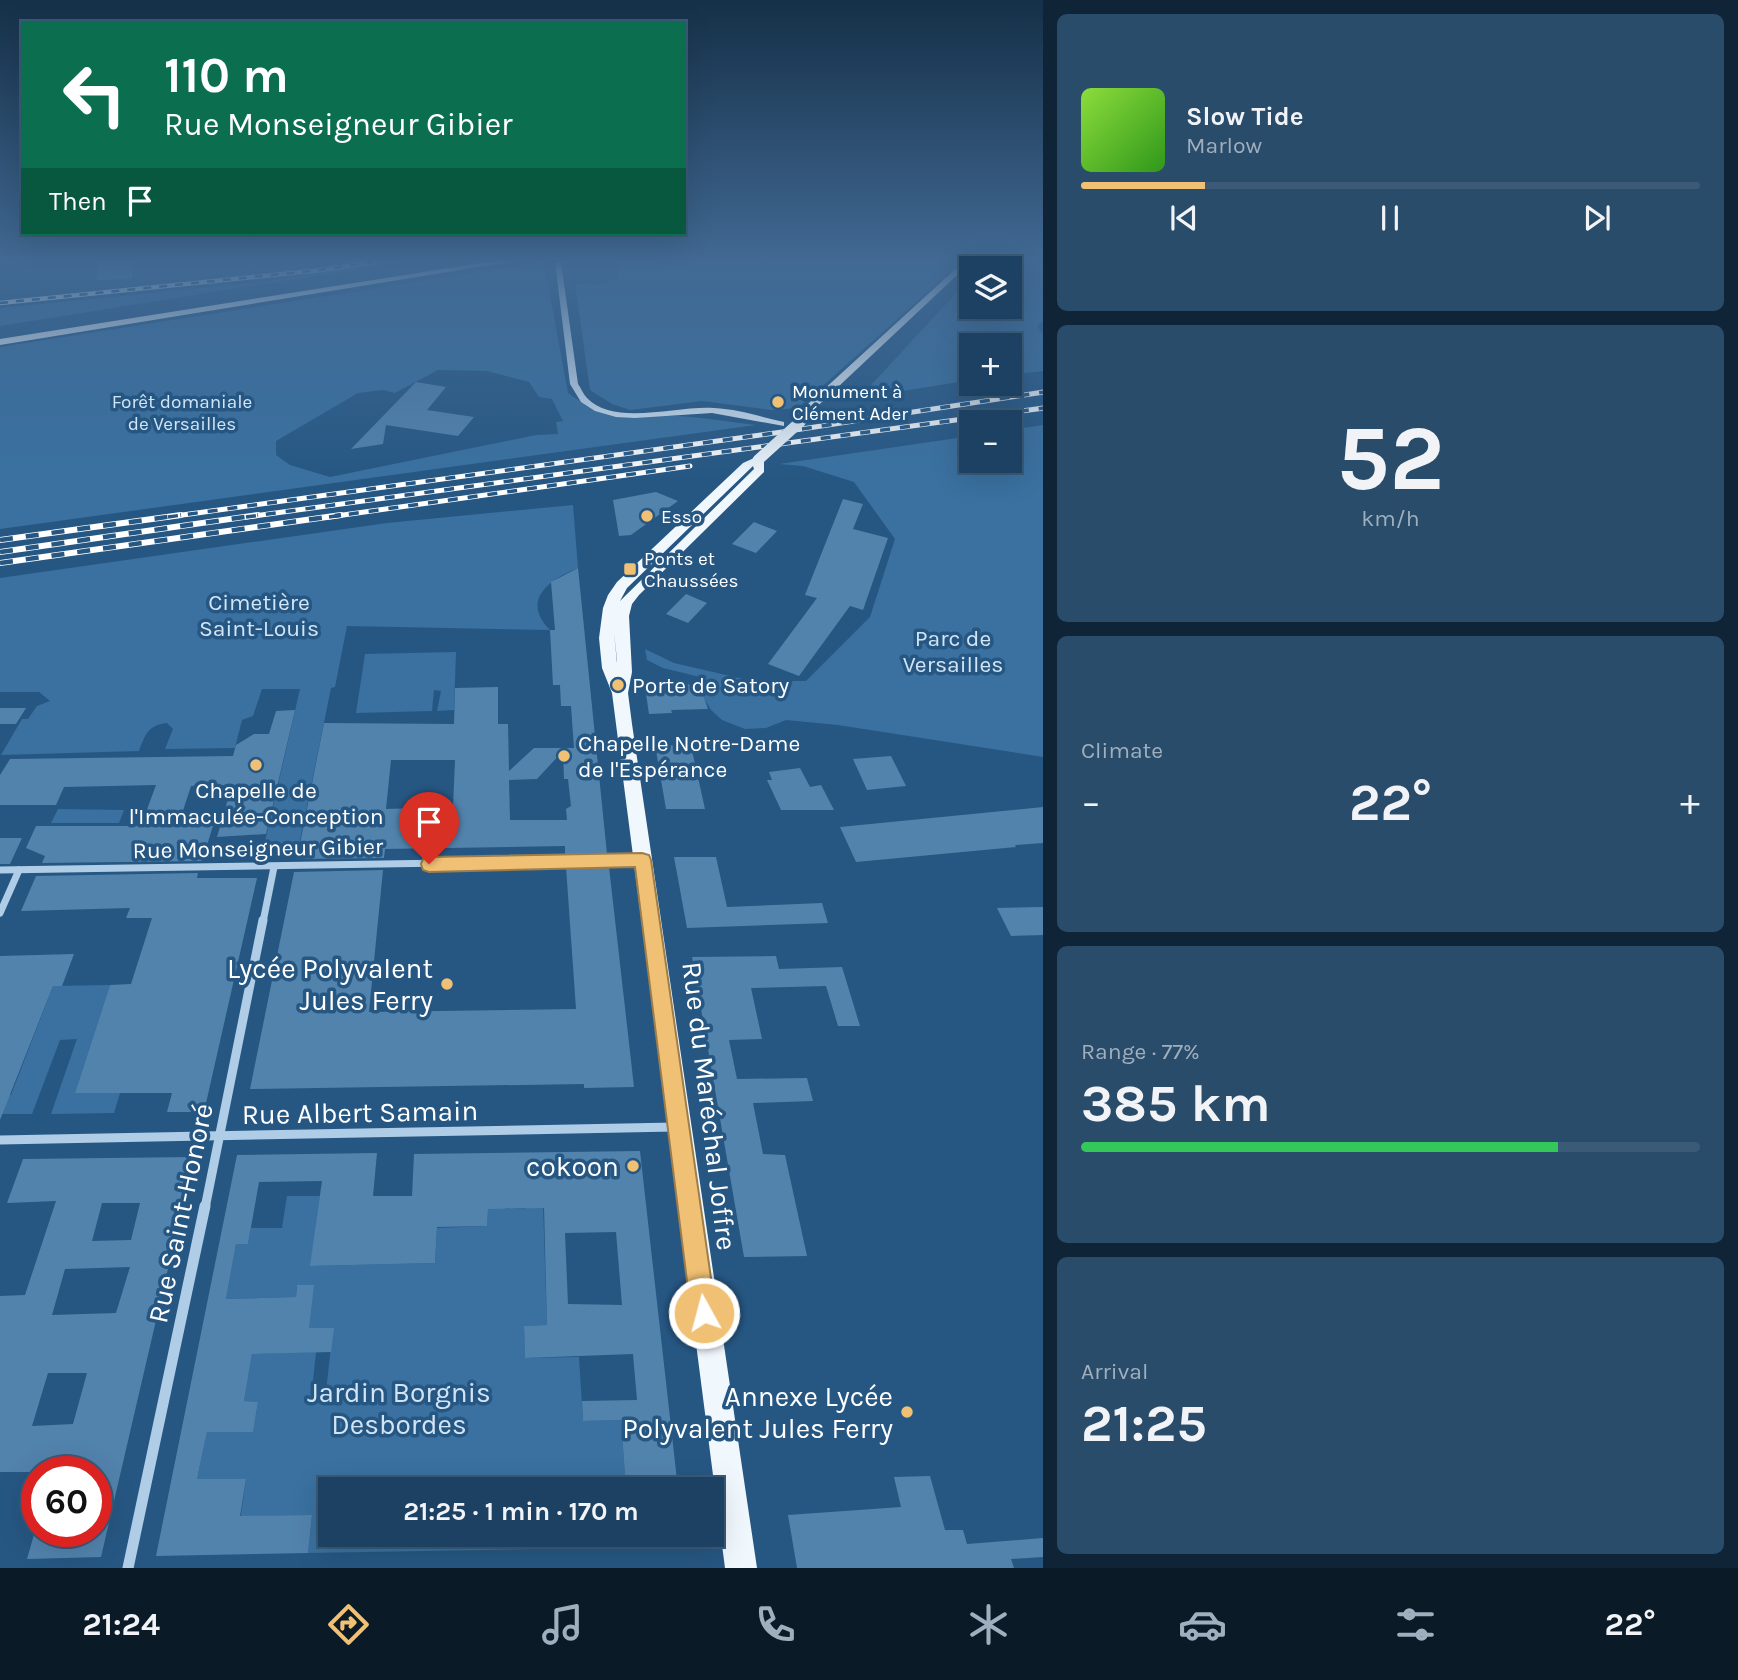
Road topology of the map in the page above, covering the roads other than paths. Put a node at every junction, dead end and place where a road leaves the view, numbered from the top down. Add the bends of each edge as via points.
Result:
1 (43, 335) edge
2 (568, 335) edge
3 (889, 335) edge
4 (900, 335) edge
5 (0, 342) edge
6 (801, 421) junction
7 (781, 424) dead end
8 (642, 860) junction
9 (274, 867) junction
10 (0, 870) edge
11 (19, 870) junction
12 (0, 913) edge
13 (680, 1127) junction
14 (220, 1138) junction
15 (0, 1140) edge
16 (128, 1568) edge
17 (741, 1568) edge

1 - 5 highway
2 - 7 street via 574,384 590,405 621,415 710,410
3 - 6 main road
4 - 6 main road via 816,414
6 - 8 main road, Rue du Maréchal Joffre, bridge via 758,460 760,470 624,606 626,680 620,693
8 - 9 street, Rue Monseigneur Gibier
8 - 13 main road, Rue du Maréchal Joffre
9 - 11 street, Rue Monseigneur Gibier
9 - 14 street, Rue Saint-Honoré
10 - 11 street, Rue Monseigneur Gibier
11 - 12 street
13 - 14 street, Rue Albert Samain
13 - 17 main road, Rue du Maréchal Joffre
14 - 15 street, Rue Albert Samain
14 - 16 street, Rue Saint-Honoré

